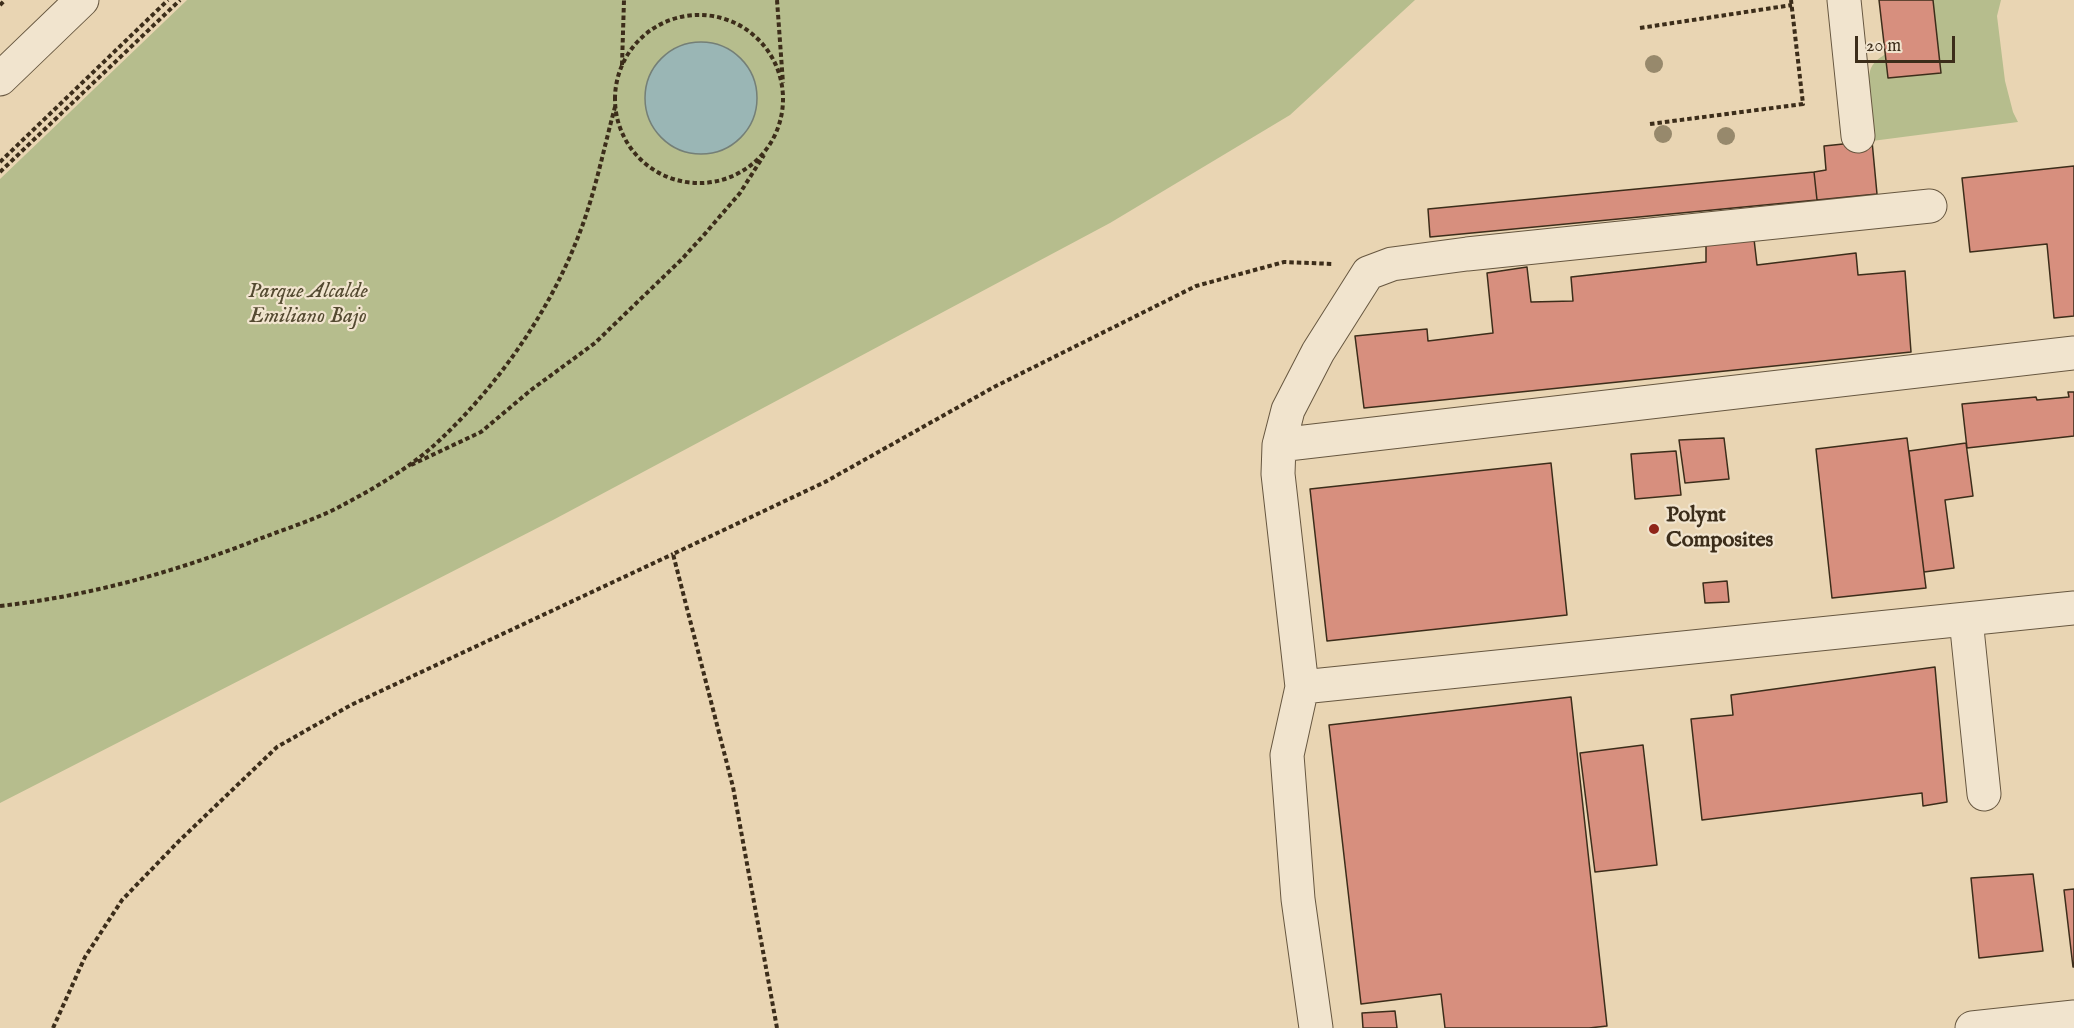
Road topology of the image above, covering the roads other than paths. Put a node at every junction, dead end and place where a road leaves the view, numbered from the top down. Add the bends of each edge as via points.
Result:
1 (82, 0) edge
2 (1844, 0) edge
3 (0, 79) edge
4 (1858, 136) dead end
5 (1930, 206) dead end
6 (2074, 353) edge
7 (1279, 445) junction
8 (2074, 608) edge
9 (1965, 619) junction
10 (1302, 687) junction
11 (1984, 794) dead end
12 (2074, 1017) edge
13 (1316, 1028) edge
14 (1972, 1028) edge

1 - 3 street
2 - 4 street
5 - 7 street via 1392,264 1368,273 1318,352 1288,410
6 - 7 street
7 - 10 street via 1278,474
8 - 9 street
9 - 10 street
9 - 11 street
10 - 13 street via 1287,755 1298,899
12 - 14 street

